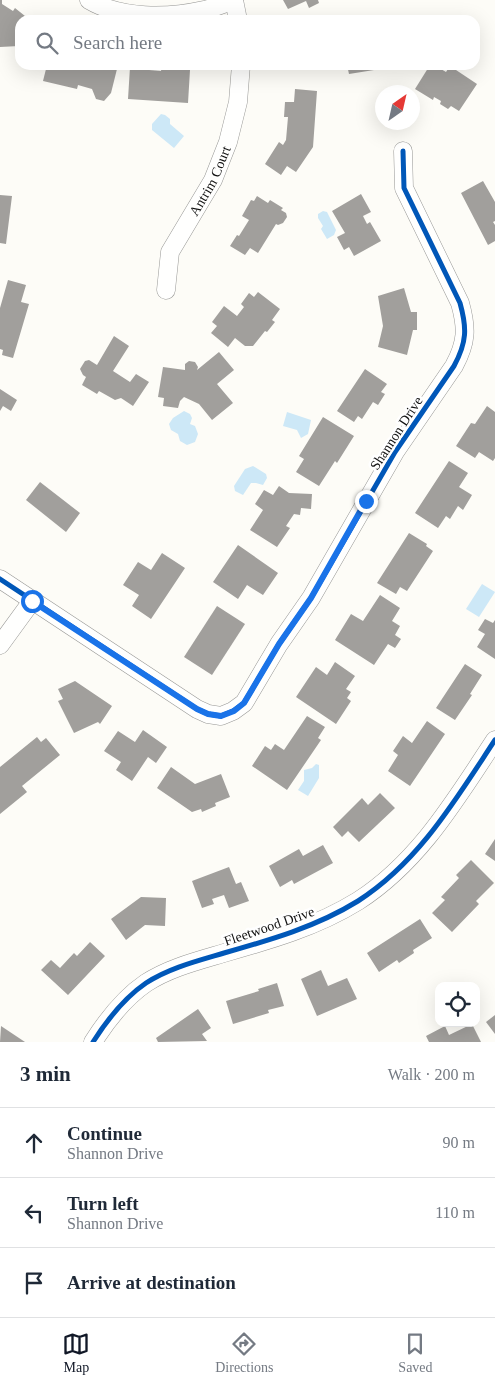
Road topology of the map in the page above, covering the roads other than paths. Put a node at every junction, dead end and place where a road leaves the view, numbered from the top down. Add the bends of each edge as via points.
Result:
1 (89, 0) edge
2 (234, 0) edge
3 (139, 15) edge
4 (174, 15) edge
5 (237, 15) edge
6 (241, 70) edge
7 (403, 151) dead end
8 (166, 290) dead end
9 (0, 579) edge
10 (32, 601) junction
11 (0, 645) edge
12 (495, 740) edge
13 (93, 1042) edge

1 - 3 street via 113,10
2 - 4 street
2 - 5 street
6 - 8 street, Antrim Court via 238,102 228,142 213,180 170,252
7 - 10 street, Shannon Drive via 404,188 460,303 465,336 462,351 395,452 311,598 244,703 221,716 197,709
9 - 10 street, Shannon Drive
10 - 11 street
12 - 13 street, Fleetwood Drive via 446,813 392,876 358,901 321,921 171,970 146,983 123,1002

